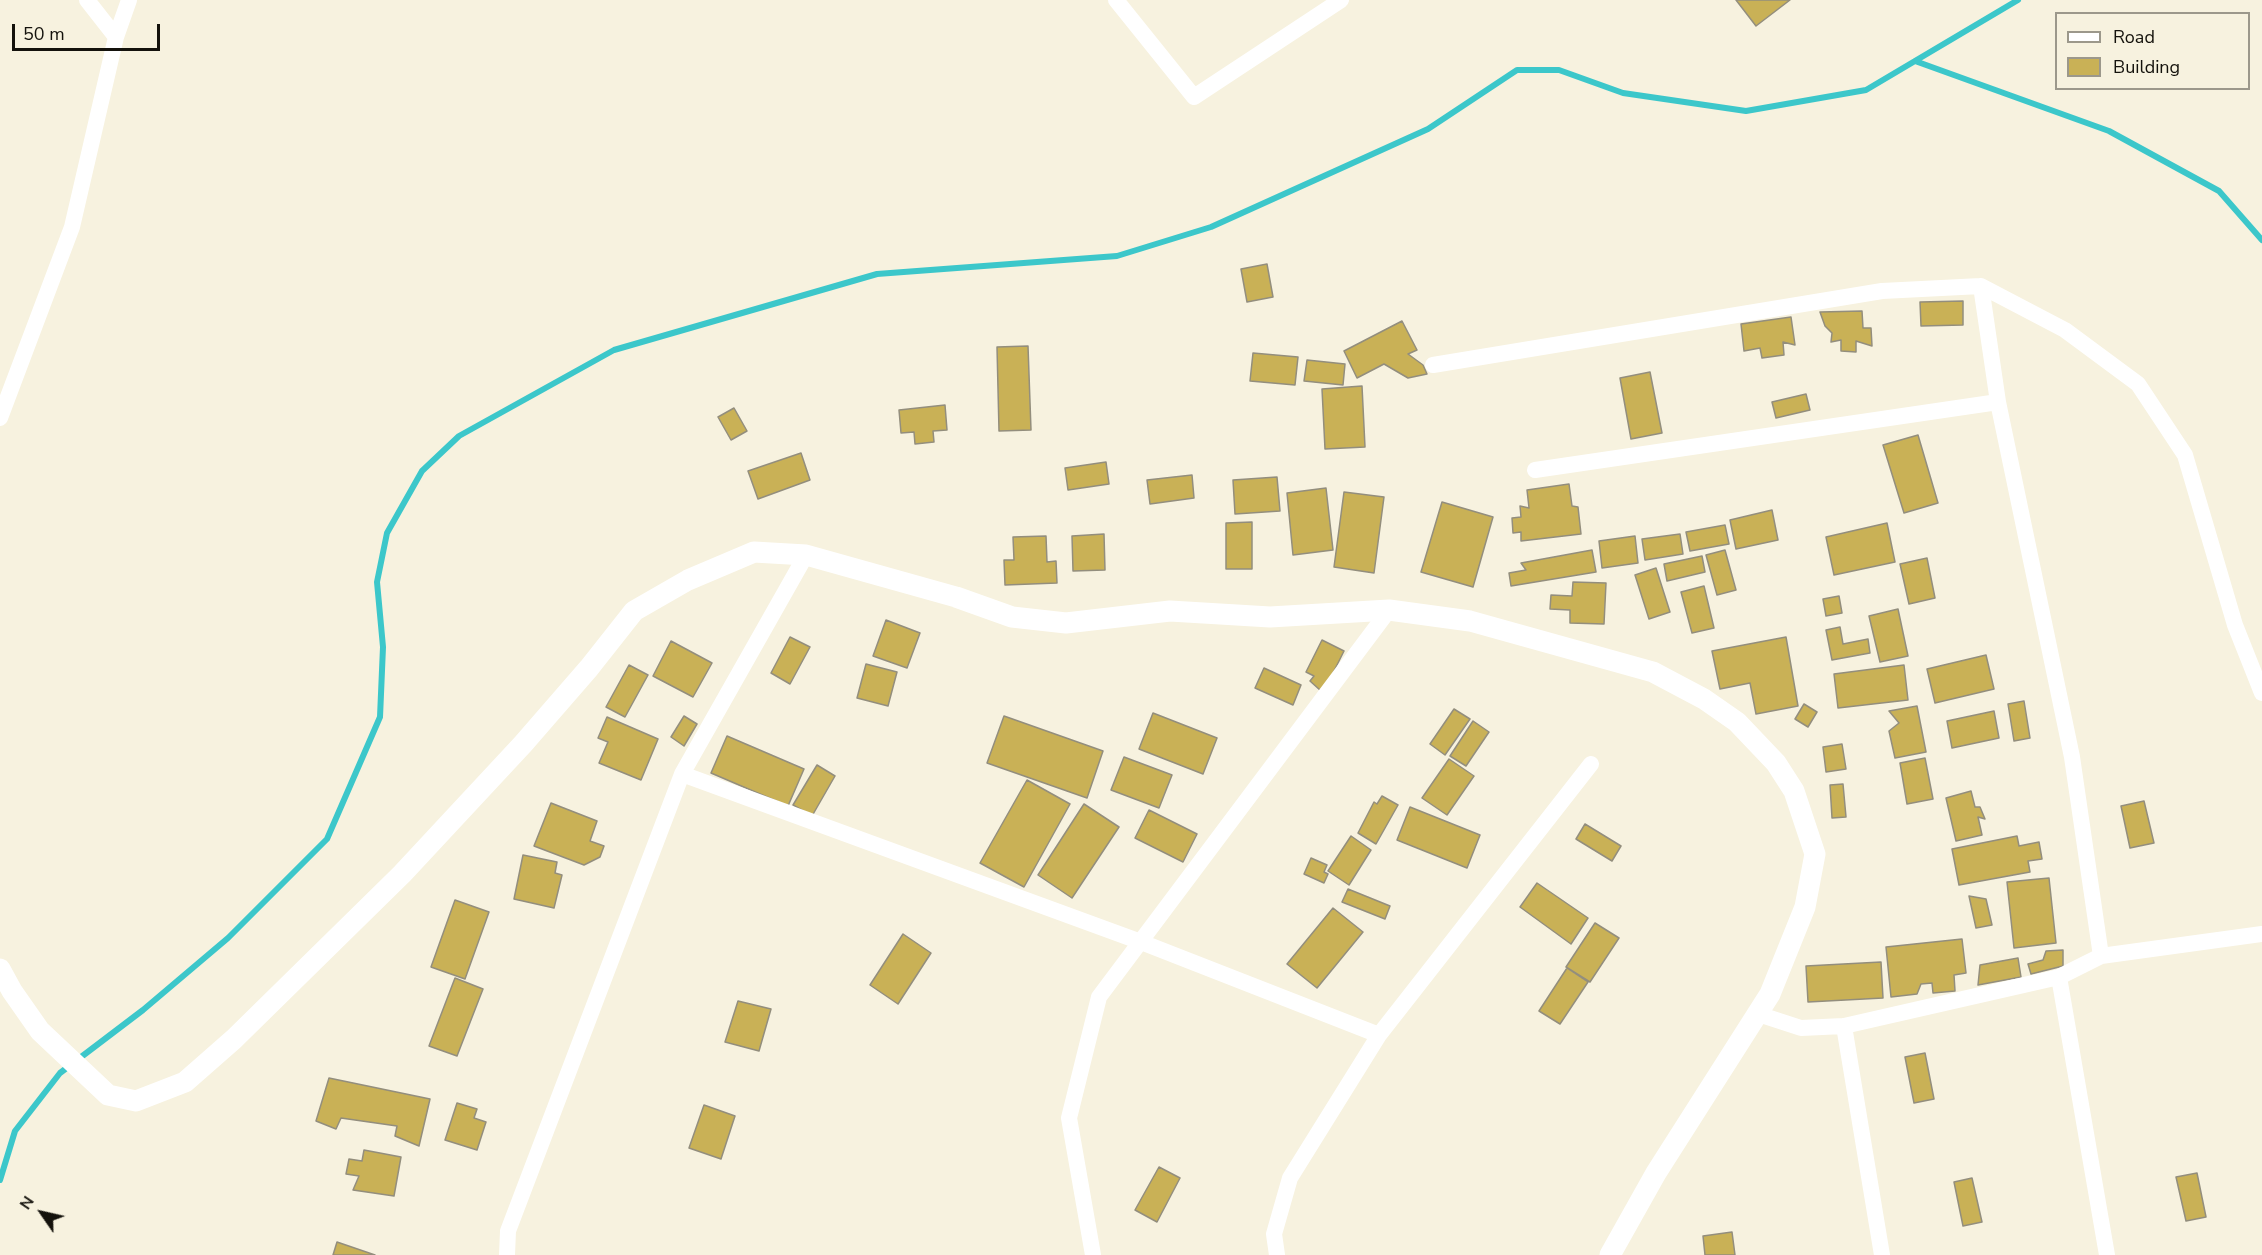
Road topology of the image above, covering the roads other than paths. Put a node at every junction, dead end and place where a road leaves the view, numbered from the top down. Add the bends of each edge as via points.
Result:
1 (87, 0) edge
2 (129, 0) edge
3 (1116, 0) edge
4 (1341, 0) edge
5 (116, 37) junction
6 (1981, 286) junction
7 (1433, 365) dead end
8 (1998, 402) junction
9 (0, 418) edge
10 (1535, 470) dead end
11 (806, 555) junction
12 (1389, 610) junction
13 (2262, 693) edge
14 (1591, 764) dead end
15 (682, 774) junction
16 (2262, 934) edge
17 (1141, 942) junction
18 (2101, 956) junction
19 (0, 969) edge
20 (2059, 977) junction
21 (1758, 1014) junction
22 (1844, 1026) junction
23 (1379, 1035) junction
24 (507, 1255) edge
25 (1093, 1255) edge
26 (1277, 1255) edge
27 (1610, 1255) edge
28 (1882, 1255) edge
29 (2107, 1255) edge

1 - 5 street
2 - 5 street
3 - 4 street via 1194,97
5 - 9 street via 72,227
6 - 7 street via 1882,291
6 - 8 street
6 - 13 street via 2065,330 2138,384 2185,455 2235,625
8 - 10 street
8 - 18 street via 2072,757
11 - 12 street via 956,597 1012,617 1066,624 1170,611 1270,617
11 - 15 street
11 - 19 street via 754,552 688,580 634,611 531,735 402,874 185,1082 136,1101 108,1095 40,1031
12 - 17 street
12 - 21 street via 1470,621 1653,672 1737,722 1776,763 1794,791 1815,854 1805,907
14 - 23 street
15 - 17 street
15 - 24 street via 508,1231
16 - 18 street
17 - 23 street
17 - 25 street via 1099,997 1069,1118
18 - 20 street
20 - 22 street
20 - 29 street
21 - 22 street via 1801,1028
21 - 27 street via 1656,1173
22 - 28 street
23 - 26 street via 1290,1178 1274,1234

